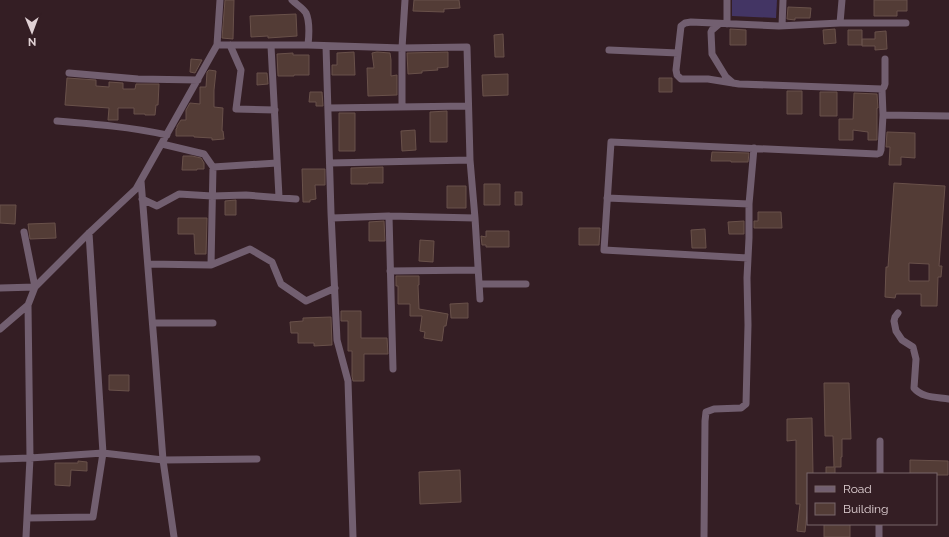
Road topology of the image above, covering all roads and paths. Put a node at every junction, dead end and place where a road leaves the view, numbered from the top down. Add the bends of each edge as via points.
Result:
1 (220, 0) edge
2 (292, 0) edge
3 (405, 0) edge
4 (727, 0) edge
5 (783, 0) edge
6 (842, 0) edge
7 (840, 23) junction
8 (906, 23) dead end
9 (723, 24) junction
10 (782, 26) junction
11 (217, 45) junction
12 (230, 45) junction
13 (308, 45) junction
14 (272, 46) junction
15 (326, 46) junction
16 (402, 48) junction
17 (609, 50) dead end
18 (678, 53) junction
19 (885, 59) dead end
20 (69, 73) dead end
21 (198, 80) junction
22 (733, 83) junction
23 (882, 89) junction
24 (468, 106) junction
25 (402, 107) junction
26 (328, 108) junction
27 (275, 110) junction
28 (883, 115) junction
29 (949, 116) edge
30 (57, 121) dead end
31 (167, 135) junction
32 (162, 144) junction
33 (754, 148) junction
34 (470, 160) junction
35 (277, 163) junction
36 (330, 163) junction
37 (212, 167) junction
38 (141, 181) junction
39 (212, 196) junction
40 (279, 197) junction
41 (607, 198) junction
42 (142, 199) junction
43 (296, 199) dead end
44 (749, 204) junction
45 (389, 216) junction
46 (332, 218) junction
47 (476, 218) junction
48 (24, 232) dead end
49 (89, 233) junction
50 (748, 258) junction
51 (148, 264) junction
52 (211, 265) junction
53 (478, 270) junction
54 (390, 271) junction
55 (479, 284) junction
56 (526, 284) dead end
57 (35, 287) junction
58 (0, 288) edge
59 (335, 288) junction
60 (480, 300) dead end
61 (28, 305) junction
62 (898, 313) dead end
63 (153, 323) junction
64 (213, 323) dead end
65 (0, 329) edge
66 (392, 369) dead end
67 (949, 399) edge
68 (880, 441) dead end
69 (103, 453) junction
70 (30, 458) junction
71 (0, 459) edge
72 (257, 459) dead end
73 (163, 460) junction
74 (880, 473) edge
75 (27, 518) junction
76 (879, 525) edge
77 (26, 537) edge
78 (174, 537) edge
79 (353, 537) edge
80 (704, 537) edge
81 (879, 537) edge

1 - 11 street
2 - 13 street via 307,16
3 - 16 street
4 - 9 street
5 - 10 street
6 - 7 street
7 - 8 street
7 - 10 street
9 - 10 street
9 - 18 street via 685,23 681,26
9 - 22 street via 711,32 712,54 726,77
11 - 12 street
11 - 21 street
12 - 14 street
12 - 27 street via 241,70 236,108
13 - 14 street
13 - 15 street
14 - 27 street
15 - 16 street
15 - 26 street
16 - 24 street via 467,48
16 - 25 street
17 - 18 street
18 - 22 street via 676,70 681,79 708,79
19 - 23 street via 885,84
20 - 21 street via 138,79
21 - 31 street
22 - 23 street
23 - 28 street
24 - 25 street
24 - 34 street
25 - 26 street
26 - 36 street
27 - 35 street
28 - 29 street
28 - 33 street via 880,153 877,154
30 - 31 street
31 - 32 street
32 - 37 street via 204,154
32 - 38 street
33 - 41 street via 610,142
33 - 44 street
34 - 36 street
34 - 47 street
35 - 37 street
35 - 40 street
36 - 46 street
37 - 39 street
38 - 42 street
38 - 49 street via 136,189
39 - 40 street
39 - 42 street via 179,194 157,206
39 - 52 street
40 - 43 street
41 - 44 street
41 - 50 street via 604,250
42 - 51 street
44 - 50 street
45 - 46 street
45 - 47 street
45 - 54 street
46 - 59 street
47 - 53 street
48 - 57 street
49 - 57 street
49 - 69 street
50 - 80 street via 746,404 741,408 714,409 706,412
51 - 52 street
51 - 63 street
52 - 59 street via 250,249 272,262 281,284 306,301
53 - 54 street
53 - 55 street
54 - 66 street
55 - 56 street
55 - 60 street
57 - 58 street
57 - 61 street
59 - 79 street via 337,340 348,381
61 - 65 street
61 - 70 street
62 - 67 street via 894,321 896,331 902,340 913,347 916,359 914,388 927,396
63 - 64 street
63 - 73 street
68 - 74 street
69 - 70 street
69 - 73 street
69 - 75 street via 93,518
70 - 71 street
70 - 75 street
72 - 73 street
73 - 78 street
75 - 77 street
76 - 81 street

